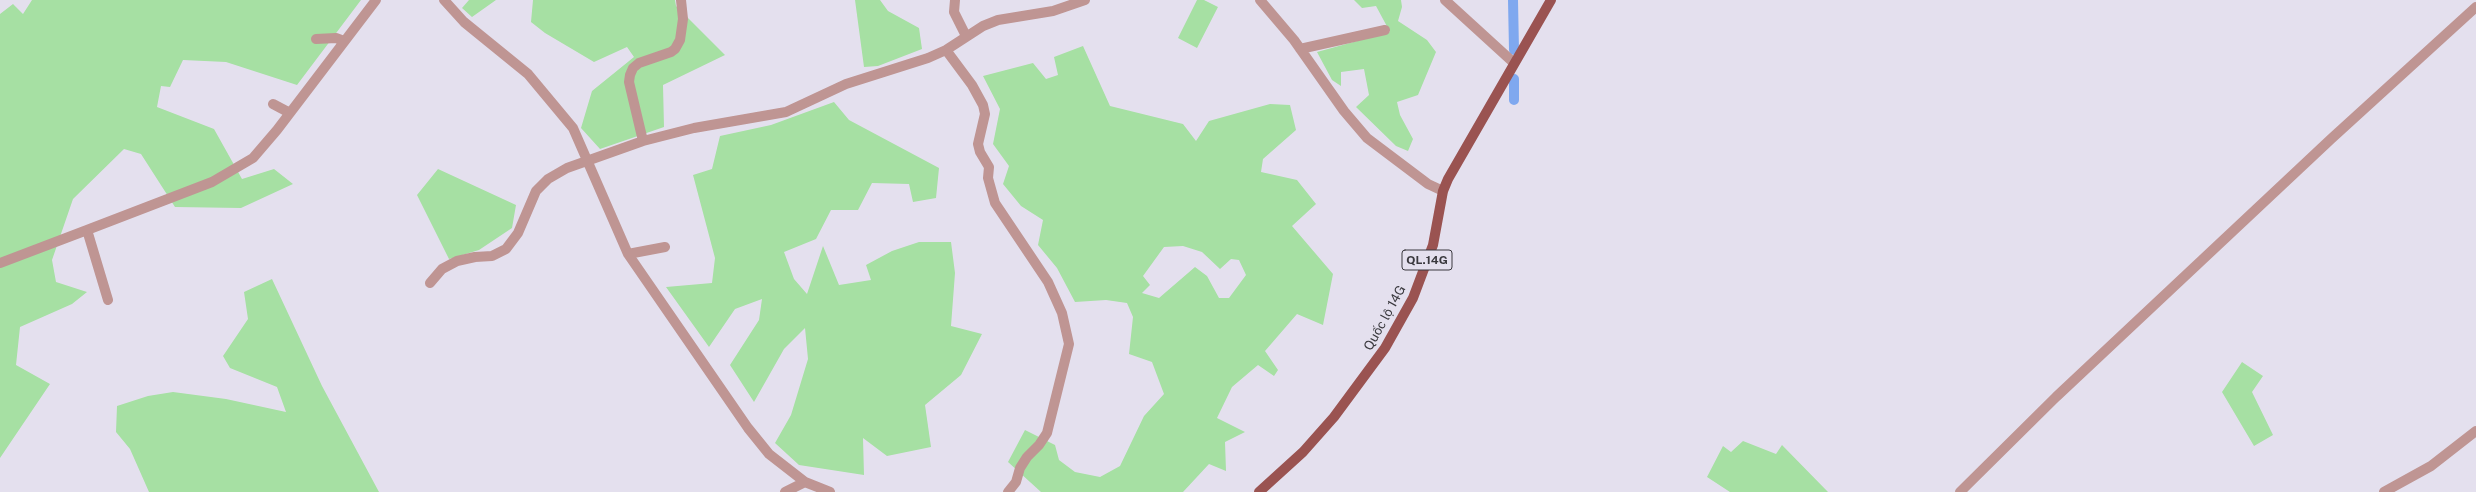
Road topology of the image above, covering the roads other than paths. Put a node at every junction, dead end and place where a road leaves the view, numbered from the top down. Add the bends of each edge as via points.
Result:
1 (376, 0) edge
2 (444, 0) edge
3 (681, 0) edge
4 (955, 0) edge
5 (1085, 0) edge
6 (1260, 0) edge
7 (1445, 0) edge
8 (1551, 0) edge
9 (2476, 7) edge
10 (1384, 30) dead end
11 (966, 36) junction
12 (316, 39) dead end
13 (344, 41) junction
14 (1300, 49) junction
15 (946, 50) junction
16 (1514, 64) junction
17 (273, 104) dead end
18 (290, 113) junction
19 (643, 142) junction
20 (586, 161) junction
21 (1443, 191) junction
22 (87, 230) junction
23 (665, 246) dead end
24 (628, 254) junction
25 (0, 263) edge
26 (430, 283) dead end
27 (108, 300) dead end
28 (2476, 431) edge
29 (805, 482) junction
30 (1263, 491) edge
31 (785, 492) edge
32 (830, 492) edge
33 (1008, 492) edge
34 (1960, 492) edge
35 (2384, 492) edge

1 - 13 street
2 - 20 street via 464,22 528,74 573,128
3 - 19 street via 683,19 680,40 675,49 639,64 633,68 630,75 629,82
4 - 11 street via 954,12
5 - 11 street via 1054,11 998,20
6 - 14 street
7 - 16 street
8 - 16 main road, Quốc lộ 14G / QL.14G
9 - 34 street via 2056,397
10 - 14 street
11 - 15 street
12 - 13 street via 336,38
13 - 18 street
14 - 21 street via 1344,111 1367,138 1428,184
15 - 19 street via 846,84 786,112 694,128
15 - 33 street via 972,85 983,105 985,114 978,144 989,167 988,178 995,203 1048,282 1062,312 1070,344 1047,433 1040,445 1027,457 1016,482
16 - 21 main road, Quốc lộ 14G / QL.14G
17 - 18 street
18 - 22 street via 253,158 212,182
19 - 20 street
20 - 24 street
20 - 26 street via 548,179 536,191 518,233 506,249 492,256 457,261 442,269
21 - 30 main road, Quốc lộ 14G / QL.14G via 1433,245 1413,298 1385,348 1314,440
22 - 25 street
22 - 27 street
23 - 24 street
24 - 29 street via 748,428 769,454
28 - 35 street via 2431,466
29 - 31 street
29 - 32 street

